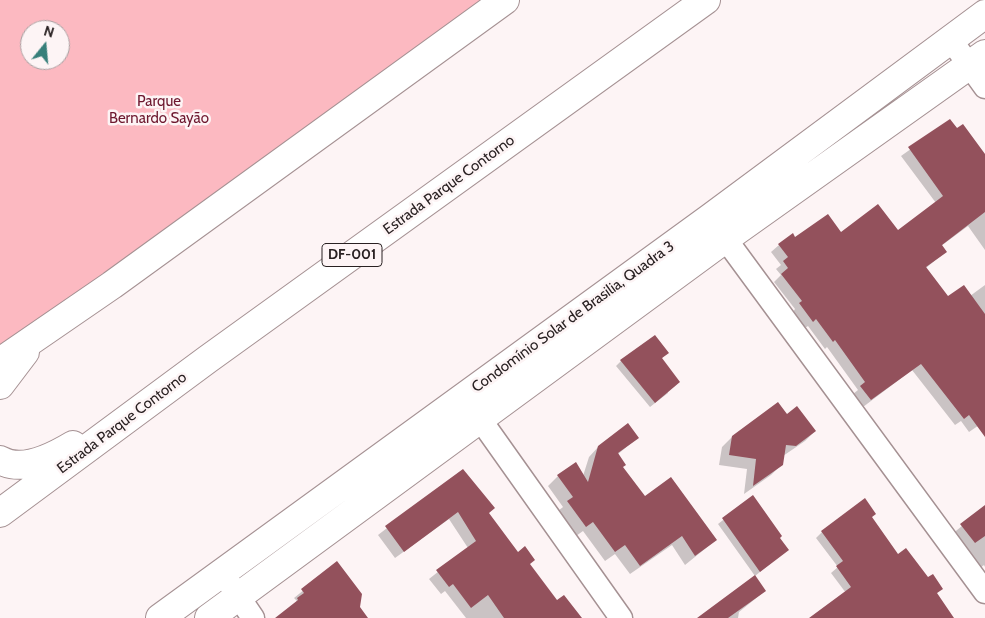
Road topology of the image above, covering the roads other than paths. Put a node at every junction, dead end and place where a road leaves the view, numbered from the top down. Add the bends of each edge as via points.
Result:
1 (505, 0) edge
2 (706, 0) edge
3 (985, 14) edge
4 (951, 40) junction
5 (980, 69) edge
6 (717, 228) junction
7 (40, 333) junction
8 (208, 359) junction
9 (0, 362) edge
10 (0, 385) edge
11 (465, 396) junction
12 (479, 421) junction
13 (0, 460) edge
14 (0, 513) edge
15 (222, 572) junction
16 (985, 592) edge
17 (246, 607) edge
18 (160, 618) edge
19 (209, 618) edge
20 (621, 618) edge

1 - 7 street via 112,285
2 - 8 street, Estrada Parque Contorno / DF-001
3 - 4 street, Condomínio Solar de Brasilia, Quadra 3
4 - 5 street
4 - 6 street, Condomínio Solar de Brasilia, Quadra 3
5 - 6 street, Condomínio Solar de Brasilia, Quadra 3
6 - 11 street, Condomínio Solar de Brasilia, Quadra 3
6 - 12 street, Condomínio Solar de Brasilia, Quadra 3
6 - 16 street
7 - 9 street
7 - 10 street
8 - 13 street via 58,454 21,466
8 - 14 street, Estrada Parque Contorno / DF-001
11 - 12 street
11 - 15 street, Condomínio Solar de Brasilia, Quadra 3
12 - 17 street, Condomínio Solar de Brasilia, Quadra 3
12 - 20 street
15 - 17 street
15 - 18 street, Condomínio Solar de Brasilia, Quadra 3
17 - 19 street, Condomínio Solar de Brasilia, Quadra 3

